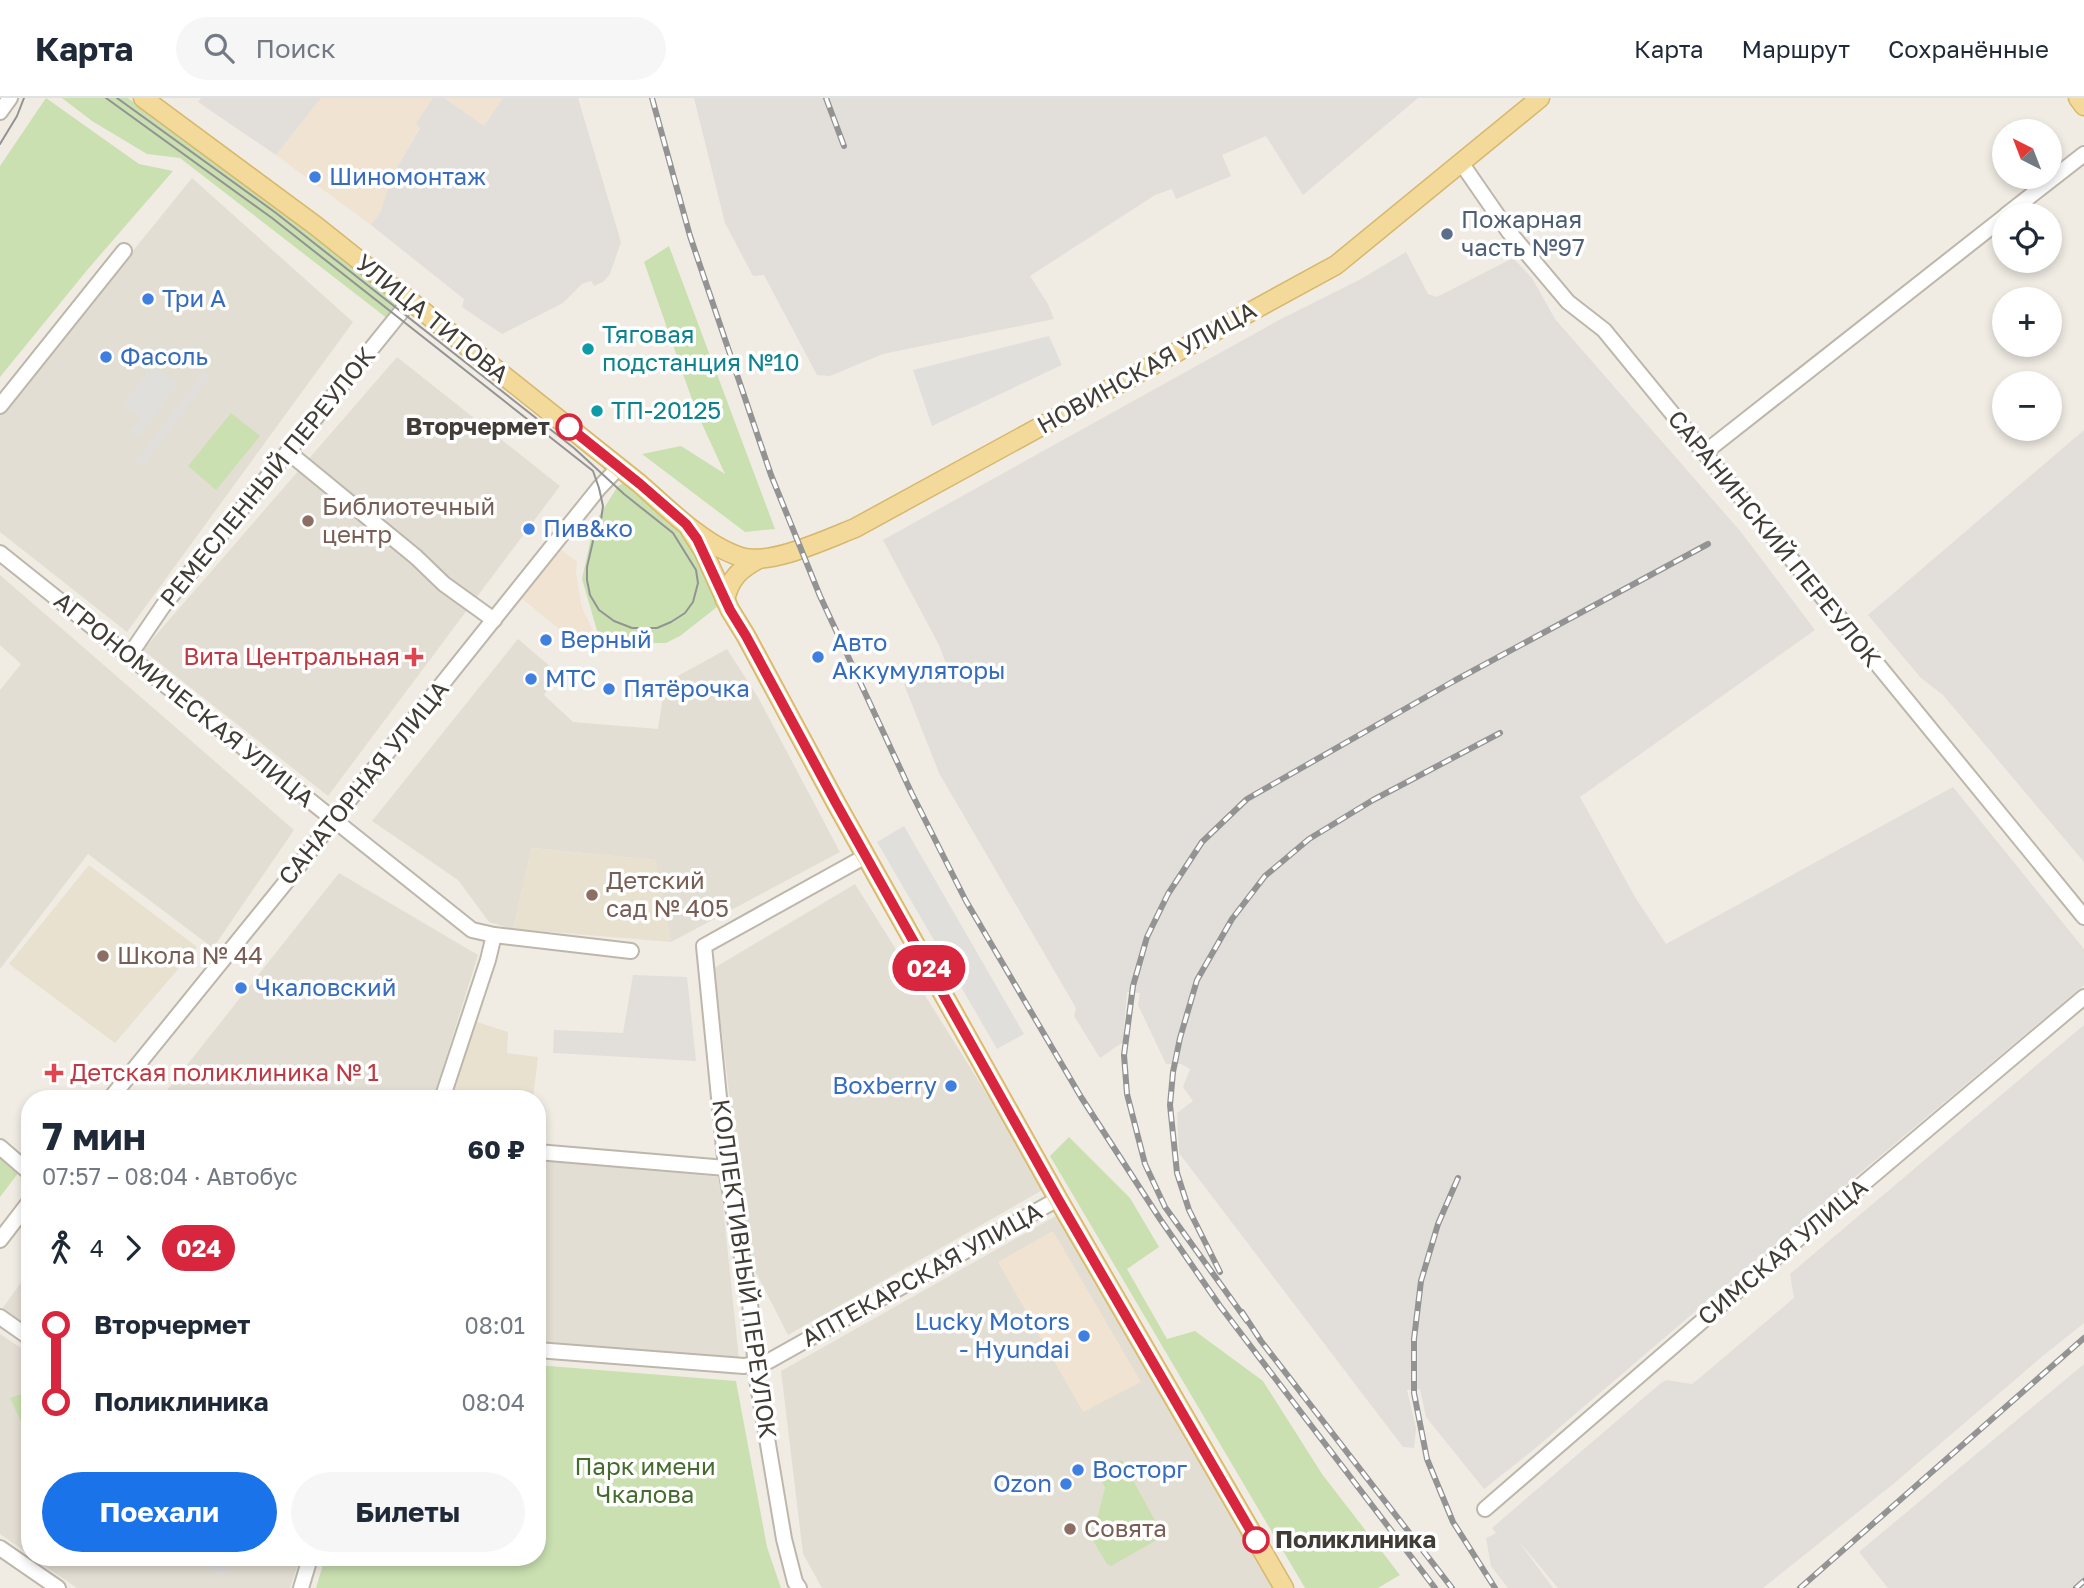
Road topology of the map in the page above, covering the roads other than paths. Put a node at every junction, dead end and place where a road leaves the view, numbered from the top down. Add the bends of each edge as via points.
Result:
1 (10, 98) edge
2 (144, 98) edge
3 (1540, 98) edge
4 (2078, 98) edge
5 (2084, 106) edge
6 (0, 113) edge
7 (2084, 154) edge
8 (1462, 164) junction
9 (2022, 203) edge
10 (1992, 226) edge
11 (124, 251) dead end
12 (410, 300) junction
13 (0, 406) edge
14 (288, 452) junction
15 (1704, 453) junction
16 (619, 467) junction
17 (686, 524) junction
18 (717, 545) joint
19 (0, 553) edge
20 (760, 559) junction
21 (725, 600) junction
22 (494, 620) junction
23 (129, 656) junction
24 (334, 819) junction
25 (866, 856) junction
26 (2084, 918) edge
27 (494, 935) junction
28 (631, 951) dead end
29 (2084, 997) edge
30 (117, 1090) edge
31 (445, 1090) edge
32 (0, 1147) edge
33 (546, 1153) edge
34 (21, 1165) edge
35 (726, 1168) junction
36 (1058, 1199) junction
37 (21, 1213) edge
38 (0, 1240) edge
39 (0, 1317) edge
40 (21, 1332) edge
41 (546, 1351) edge
42 (756, 1364) junction
43 (1485, 1509) dead end
44 (0, 1549) edge
45 (21, 1563) edge
46 (25, 1566) edge
47 (308, 1566) edge
48 (58, 1588) edge
49 (301, 1588) edge
50 (799, 1588) edge
51 (1283, 1588) edge

1 - 6 street
2 - 12 main road, УЛИЦА ТИТОВА
3 - 8 main road, НОВИНСКАЯ УЛИЦА
4 - 5 main road
7 - 9 street
8 - 15 street, САРАНИНСКИЙ ПЕРЕУЛОК via 1509,232 1568,302 1604,330
8 - 20 main road, НОВИНСКАЯ УЛИЦА via 1336,265 855,528 801,550
10 - 15 street
11 - 13 street
12 - 14 street, РЕМЕСЛЕННЫЙ ПЕРЕУЛОК
12 - 16 main road, УЛИЦА ТИТОВА
14 - 22 street via 444,584
14 - 23 street, РЕМЕСЛЕННЫЙ ПЕРЕУЛОК via 163,606
15 - 26 street, САРАНИНСКИЙ ПЕРЕУЛОК
16 - 17 main road, УЛИЦА ТИТОВА
16 - 22 street, САНАТОРНАЯ УЛИЦА
17 - 18 main road, УЛИЦА ТИТОВА
17 - 21 main road
18 - 20 main road, НОВИНСКАЯ УЛИЦА via 742,557
19 - 23 street, АГРОНОМИЧЕСКАЯ УЛИЦА
20 - 21 main road via 731,580
21 - 25 main road
22 - 24 street, САНАТОРНАЯ УЛИЦА
23 - 24 street, АГРОНОМИЧЕСКАЯ УЛИЦА
24 - 27 street, АГРОНОМИЧЕСКАЯ УЛИЦА via 472,930
24 - 30 street, САНАТОРНАЯ УЛИЦА
25 - 35 street, КОЛЛЕКТИВНЫЙ ПЕРЕУЛОК via 704,946
25 - 36 main road
27 - 28 street, АГРОНОМИЧЕСКАЯ УЛИЦА
27 - 31 street
29 - 43 street, СИМСКАЯ УЛИЦА
32 - 34 street
33 - 35 street
35 - 42 street, КОЛЛЕКТИВНЫЙ ПЕРЕУЛОК
36 - 42 street, АПТЕКАРСКАЯ УЛИЦА via 769,1361
36 - 51 main road
37 - 38 street
39 - 40 street
41 - 42 street, АПТЕКАРСКАЯ УЛИЦА
42 - 50 street, КОЛЛЕКТИВНЫЙ ПЕРЕУЛОК via 784,1539
44 - 45 street
46 - 48 street
47 - 49 street

